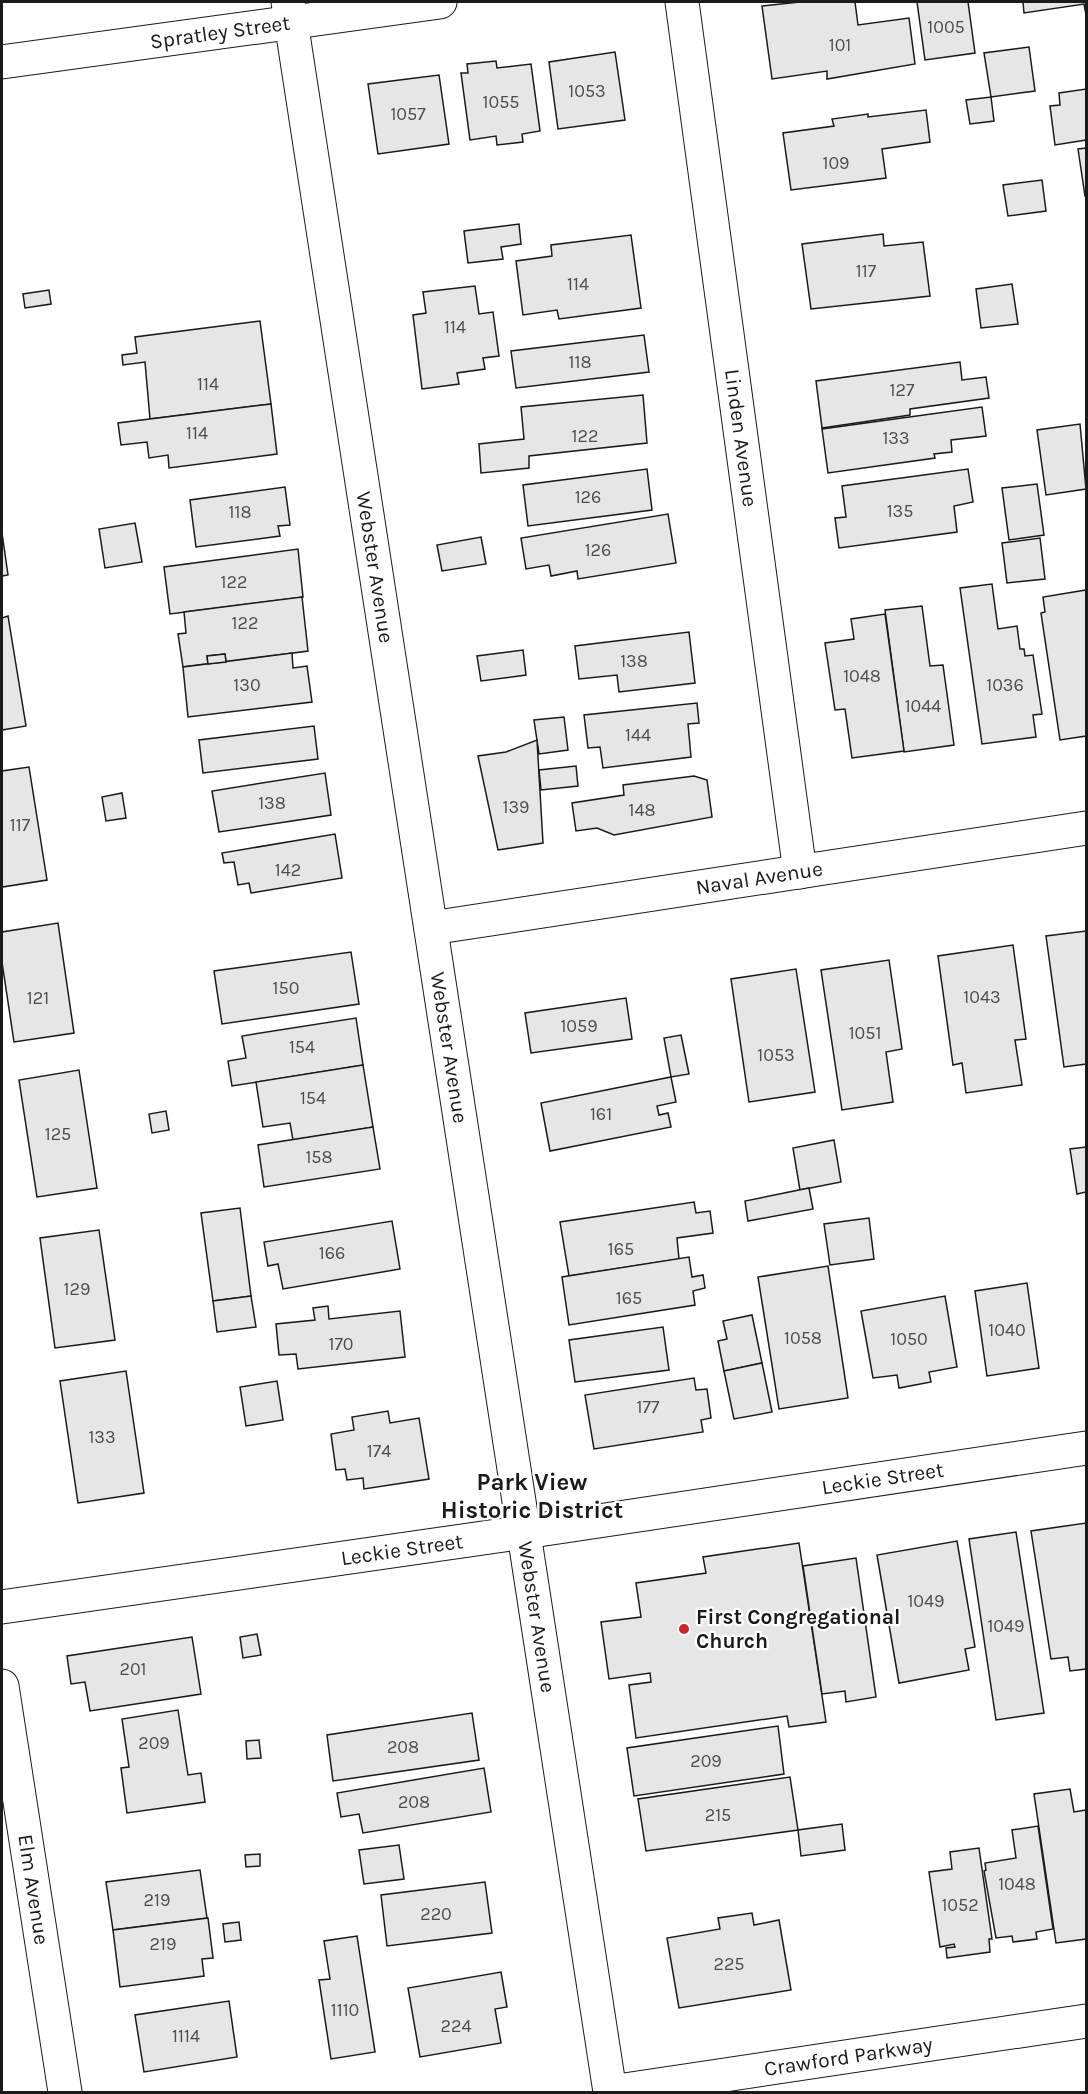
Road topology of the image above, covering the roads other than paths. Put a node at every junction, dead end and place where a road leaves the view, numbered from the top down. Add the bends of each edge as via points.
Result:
1 (440, 2) edge
2 (682, 2) edge
3 (290, 12) edge
4 (2, 62) edge
5 (1086, 828) edge
6 (800, 872) junction
7 (430, 928) junction
8 (1086, 1448) edge
9 (525, 1532) junction
10 (2, 1607) edge
11 (2, 1686) edge
12 (1086, 2021) edge
13 (65, 2092) edge
14 (610, 2092) edge

1 - 3 street, Spratley Street
2 - 6 street, Linden Avenue
3 - 4 street, Spratley Street
3 - 7 street, Webster Avenue
5 - 6 street, Naval Avenue
6 - 7 street, Naval Avenue
7 - 9 street, Webster Avenue
8 - 9 street, Leckie Street
9 - 10 street, Leckie Street
9 - 14 street, Webster Avenue
11 - 13 street, Elm Avenue
12 - 14 street, Crawford Parkway

